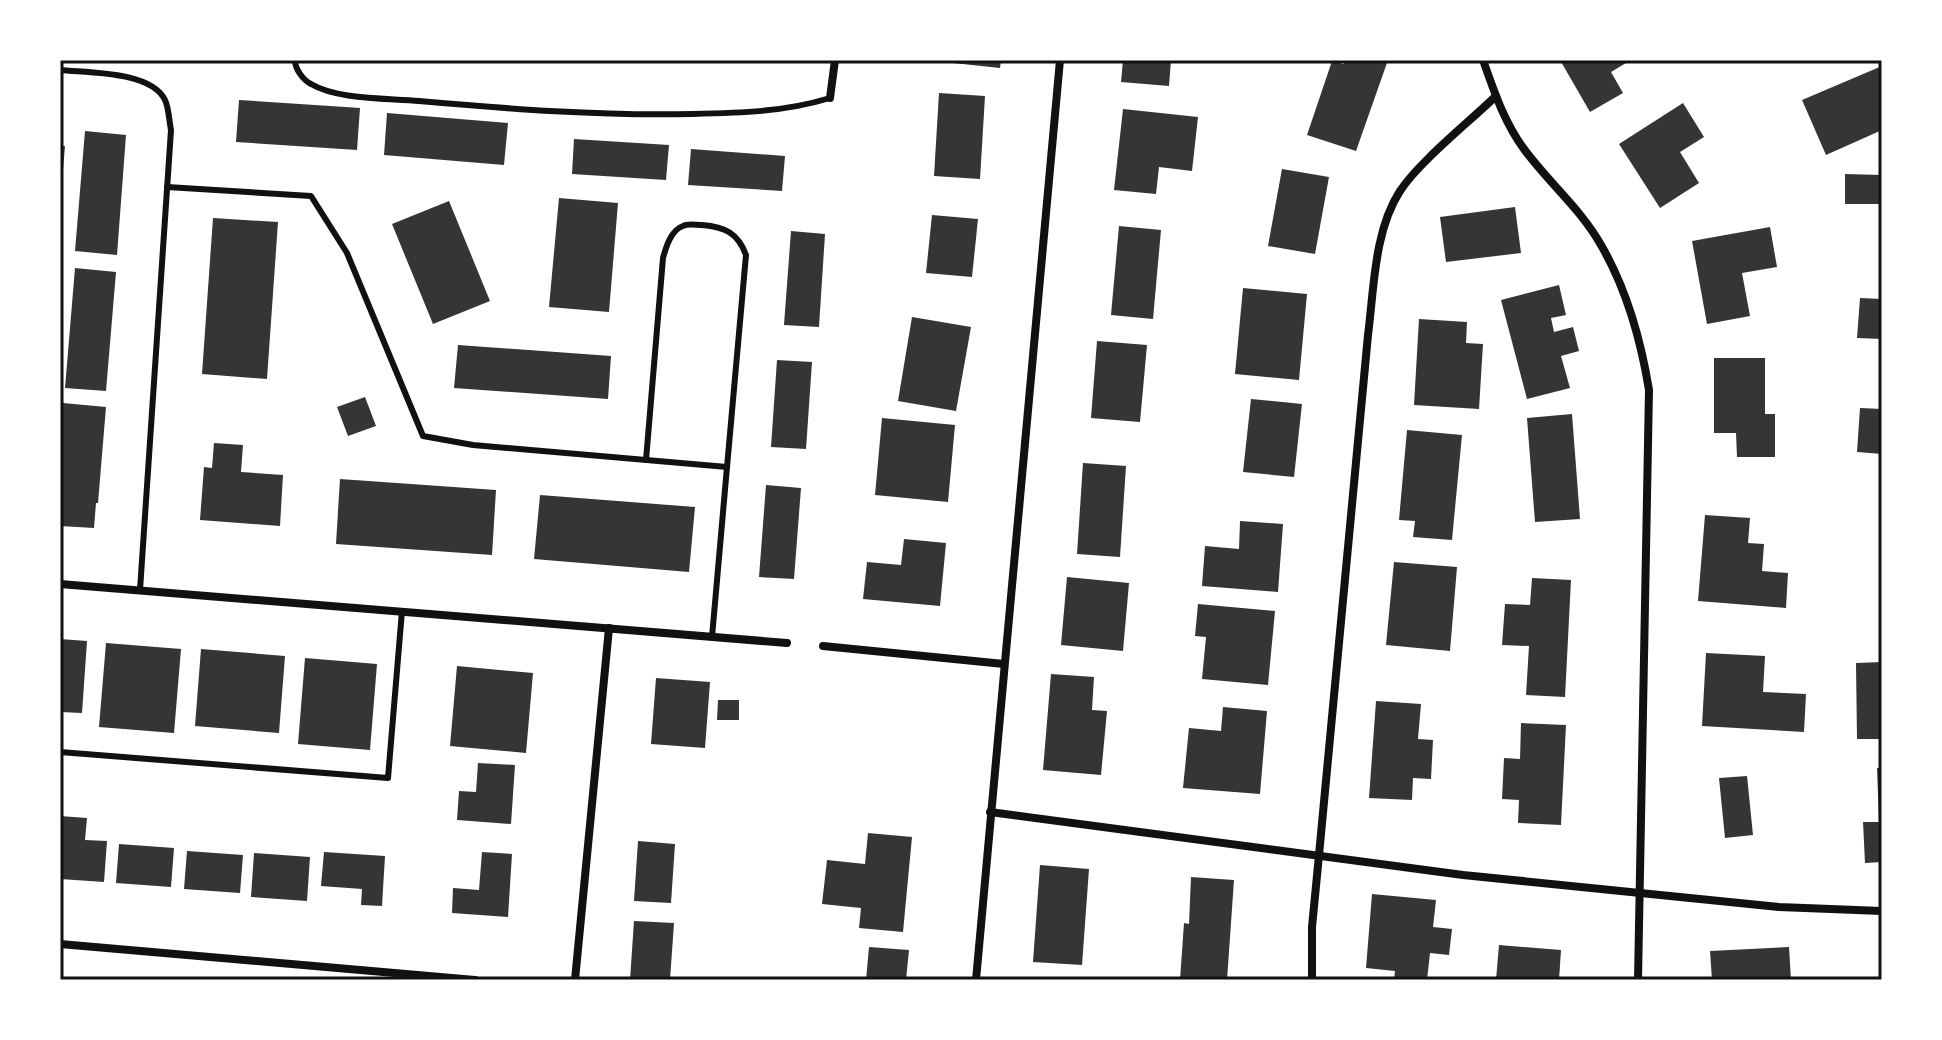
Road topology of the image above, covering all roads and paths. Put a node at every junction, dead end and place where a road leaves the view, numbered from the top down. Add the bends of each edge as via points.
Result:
1 (295, 60) edge
2 (835, 60) edge
3 (1060, 60) edge
4 (1483, 60) edge
5 (60, 70) edge
6 (1496, 96) junction
7 (830, 98) joint
8 (167, 187) junction
9 (646, 460) junction
10 (727, 467) junction
11 (60, 584) edge
12 (140, 590) junction
13 (402, 611) junction
14 (609, 628) junction
15 (712, 637) junction
16 (787, 643) dead end
17 (823, 646) dead end
18 (1004, 664) junction
19 (60, 752) edge
20 (990, 812) junction
21 (1319, 855) junction
22 (1639, 892) junction
23 (1882, 911) edge
24 (60, 944) edge
25 (475, 980) edge
26 (575, 980) edge
27 (976, 980) edge
28 (1312, 980) edge
29 (1638, 980) edge

1 - 7 lane via 309,84 338,93 446,103 647,115 764,112
2 - 7 street
3 - 18 street
4 - 6 street
5 - 8 lane via 136,78 154,87 164,99 171,130
6 - 21 street via 1399,192 1379,251
6 - 22 street via 1524,150 1602,246 1643,352 1649,390
8 - 9 lane via 311,196 347,253 423,436
8 - 12 lane
9 - 10 lane
9 - 10 lane via 663,258 676,231 696,225 731,231 746,255
10 - 15 lane
11 - 12 street
12 - 13 street
13 - 14 street
13 - 19 lane via 388,778
14 - 15 street
14 - 26 street
15 - 16 street
17 - 18 street
18 - 20 street
20 - 21 street
20 - 27 street
21 - 22 street
21 - 28 street
22 - 23 street via 1779,907
22 - 29 street
24 - 25 street

